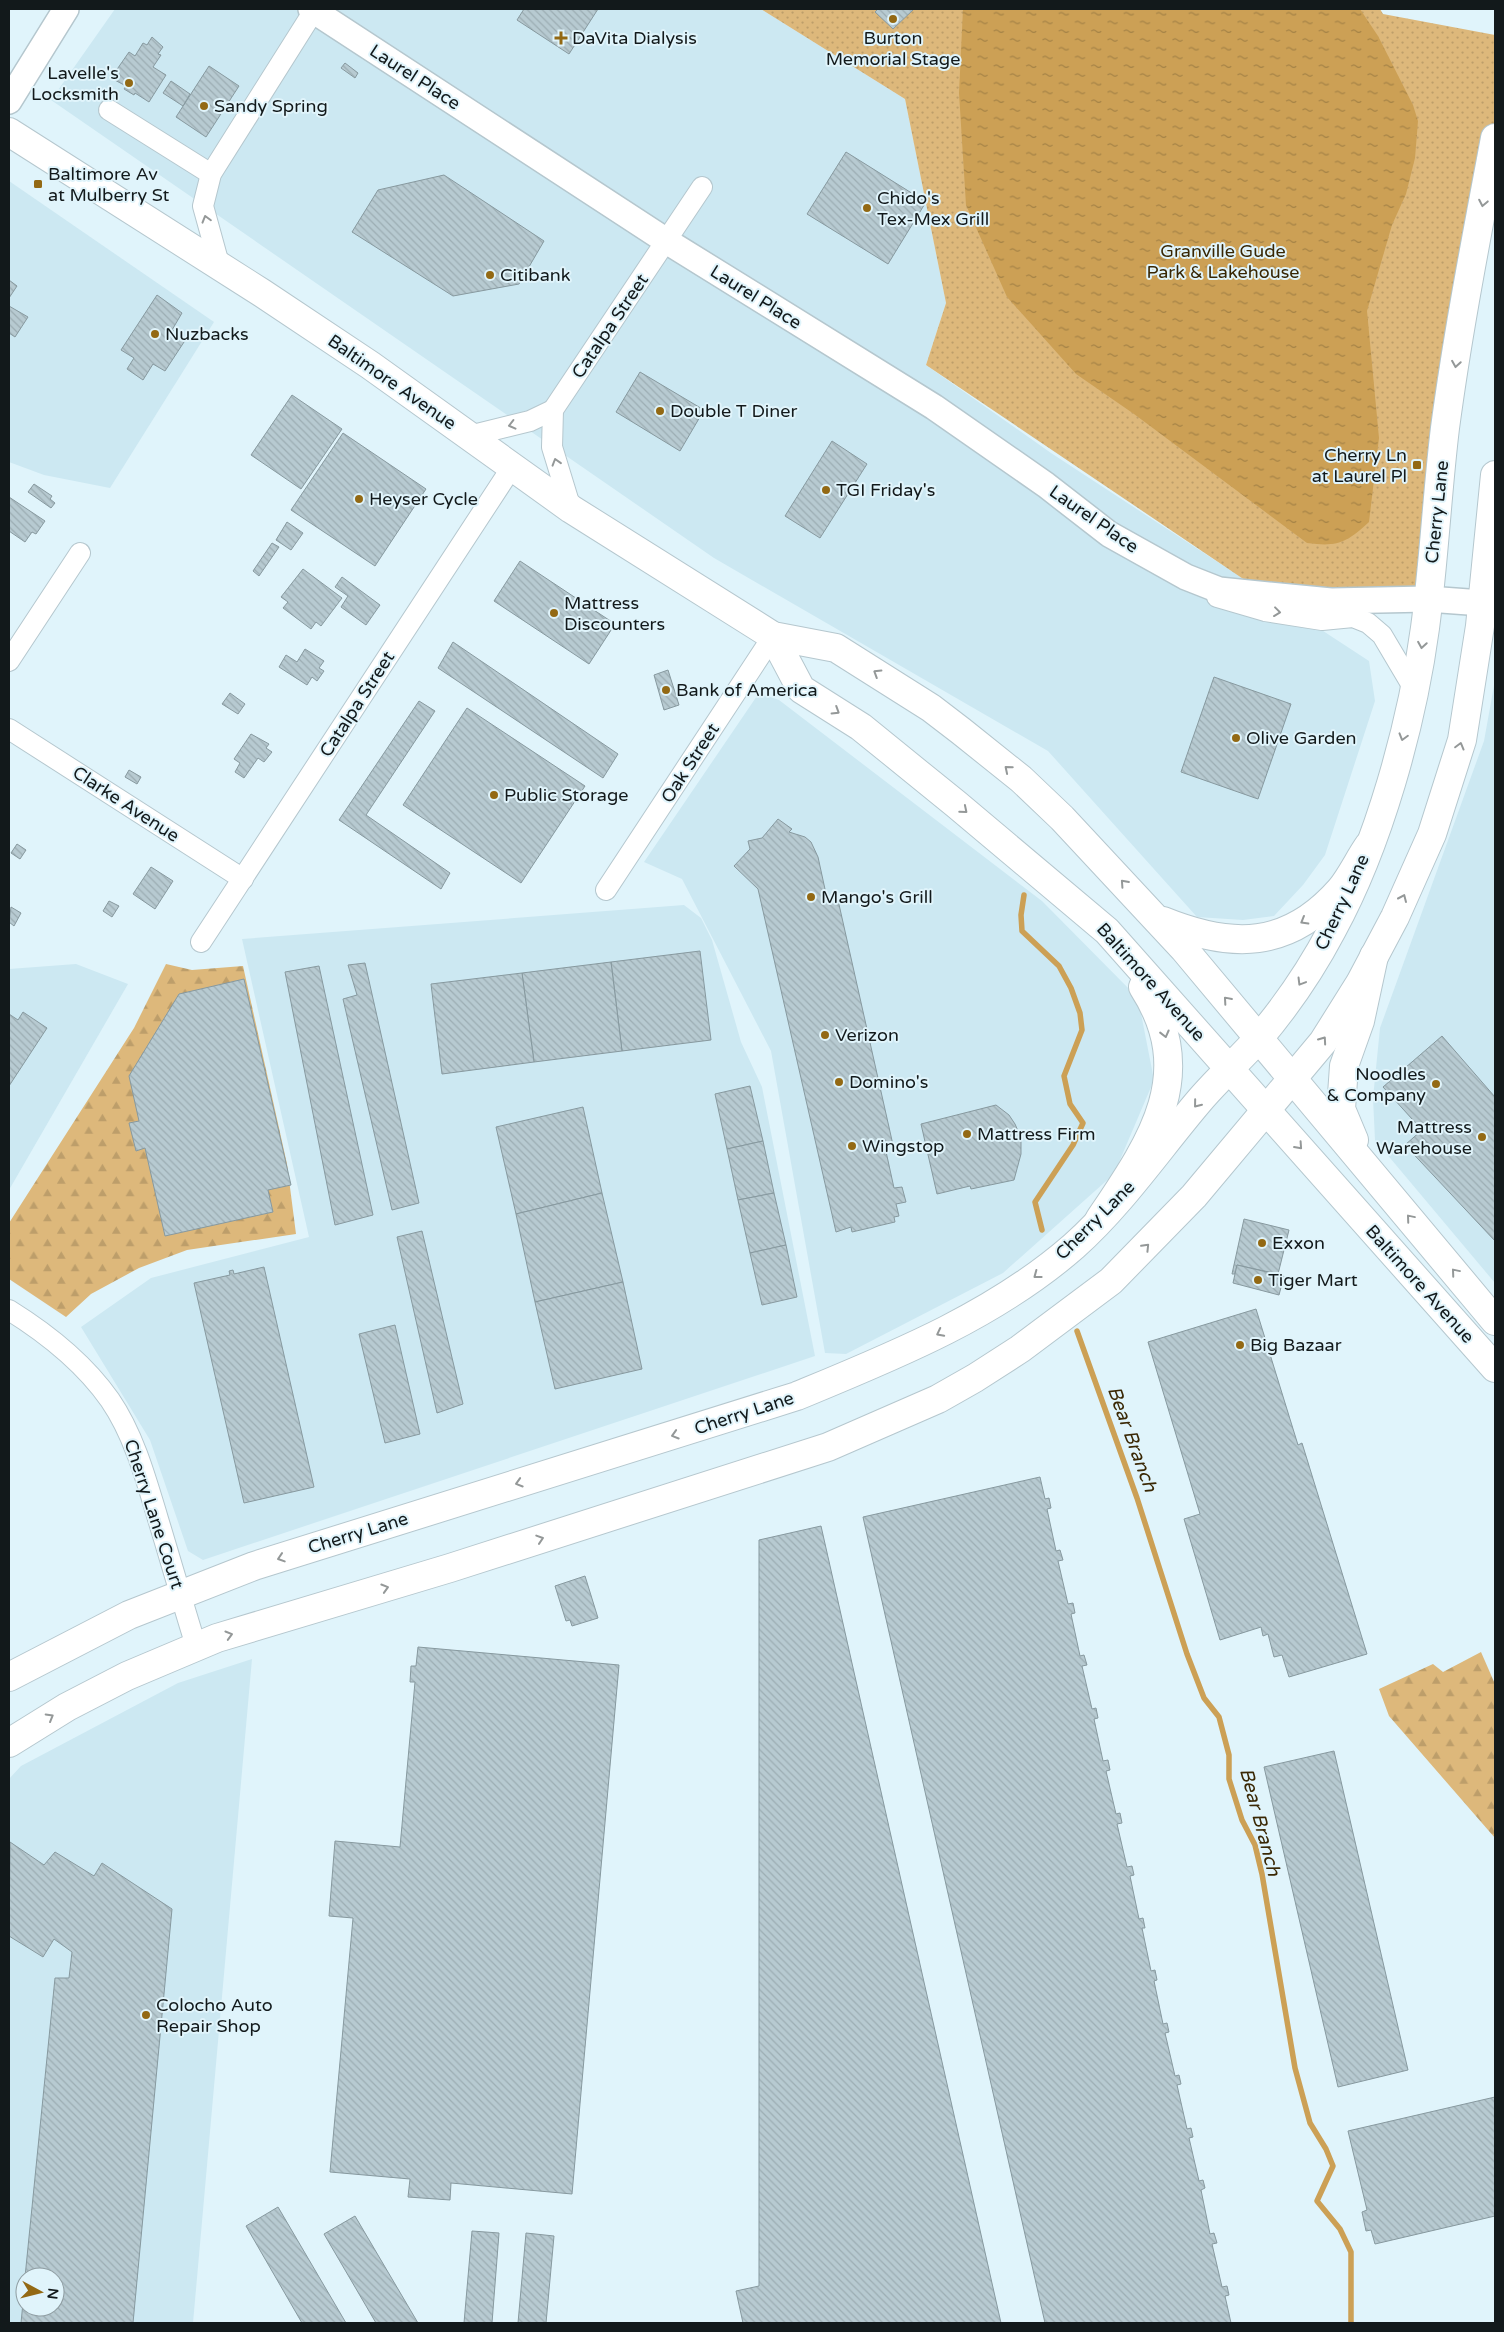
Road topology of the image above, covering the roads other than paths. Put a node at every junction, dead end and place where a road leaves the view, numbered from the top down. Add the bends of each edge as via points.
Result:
1 (66, 9) edge
2 (313, 9) edge
3 (9, 100) edge
4 (109, 110) dead end
5 (9, 132) edge
6 (1495, 138) edge
7 (211, 174) junction
8 (702, 187) dead end
9 (668, 242) junction
10 (219, 264) junction
11 (553, 410) junction
12 (469, 436) junction
13 (512, 467) junction
14 (1495, 475) edge
15 (571, 509) junction
16 (80, 553) dead end
17 (1200, 583) junction
18 (1428, 599) junction
19 (1482, 603) junction
20 (773, 636) junction
21 (9, 662) edge
22 (1414, 690) junction
23 (9, 729) edge
24 (1369, 845) junction
25 (243, 879) junction
26 (606, 890) dead end
27 (1156, 919) junction
28 (1107, 931) junction
29 (202, 942) dead end
30 (1374, 956) junction
31 (1259, 1037) junction
32 (1229, 1068) junction
33 (1294, 1078) junction
34 (1266, 1110) junction
35 (1365, 1164) junction
36 (1099, 1220) junction
37 (9, 1310) edge
38 (1495, 1321) edge
39 (1495, 1368) edge
40 (180, 1595) junction
41 (196, 1646) junction
42 (9, 1677) edge
43 (9, 1743) edge

1 - 3 street
2 - 7 street
2 - 9 street, Laurel Place
4 - 7 street
5 - 10 main road, Baltimore Avenue
6 -> 18 main road, Cherry Lane via 1472,258 1446,427
10 -> 7 street via 202,206
8 - 9 street, Catalpa Street
9 - 11 street, Catalpa Street
9 - 17 street, Laurel Place via 934,407 1046,485 1109,534
10 - 12 main road, Baltimore Avenue
11 -> 12 street via 530,421
15 -> 11 street via 552,447
12 - 13 main road, Baltimore Avenue
13 - 15 main road, Baltimore Avenue
13 - 25 street, Catalpa Street
14 - 19 main road
15 - 20 main road, Baltimore Avenue
16 - 21 street
17 - 18 street, Laurel Place via 1219,590 1331,601
17 -> 22 street, Laurel Place via 1218,598 1265,611 1322,620 1353,617 1368,623 1382,634
18 - 19 street, Laurel Place
18 -> 22 main road, Cherry Lane
30 -> 19 main road via 1432,834 1451,779 1462,740
20 - 26 street, Oak Street
27 -> 20 main road, Baltimore Avenue via 1062,818 1021,779 946,719 836,648
20 -> 28 main road, Baltimore Avenue via 801,689 861,727
22 -> 24 main road, Cherry Lane via 1392,776
23 - 25 street, Clarke Avenue
24 -> 27 main road via 1340,889 1309,920 1275,936 1221,940
24 -> 31 main road, Cherry Lane via 1332,930 1294,994
25 - 29 street, Catalpa Street
31 -> 27 main road, Baltimore Avenue
28 - 32 main road, Baltimore Avenue
28 -> 36 main road via 1159,1016 1170,1069 1165,1099 1152,1133
33 -> 30 main road via 1322,1042
30 - 35 main road via 1360,1021 1344,1066 1341,1110
31 - 32 main road, Cherry Lane
31 - 33 main road, Baltimore Avenue
32 - 34 main road, Baltimore Avenue
32 -> 36 main road, Cherry Lane
33 - 34 main road
33 - 35 main road, Baltimore Avenue
34 -> 39 main road, Baltimore Avenue
41 -> 34 main road via 828,1447 938,1399 1020,1349 1111,1281 1194,1196
38 -> 35 main road, Baltimore Avenue
36 -> 40 main road, Cherry Lane via 1076,1244 1034,1278 983,1310 903,1352 845,1377 797,1396 264,1563
37 - 40 street, Cherry Lane Court via 75,1360 110,1400 143,1470
40 - 41 street, Cherry Lane Court
40 - 42 main road, Cherry Lane via 95,1631
43 -> 41 main road via 118,1680

